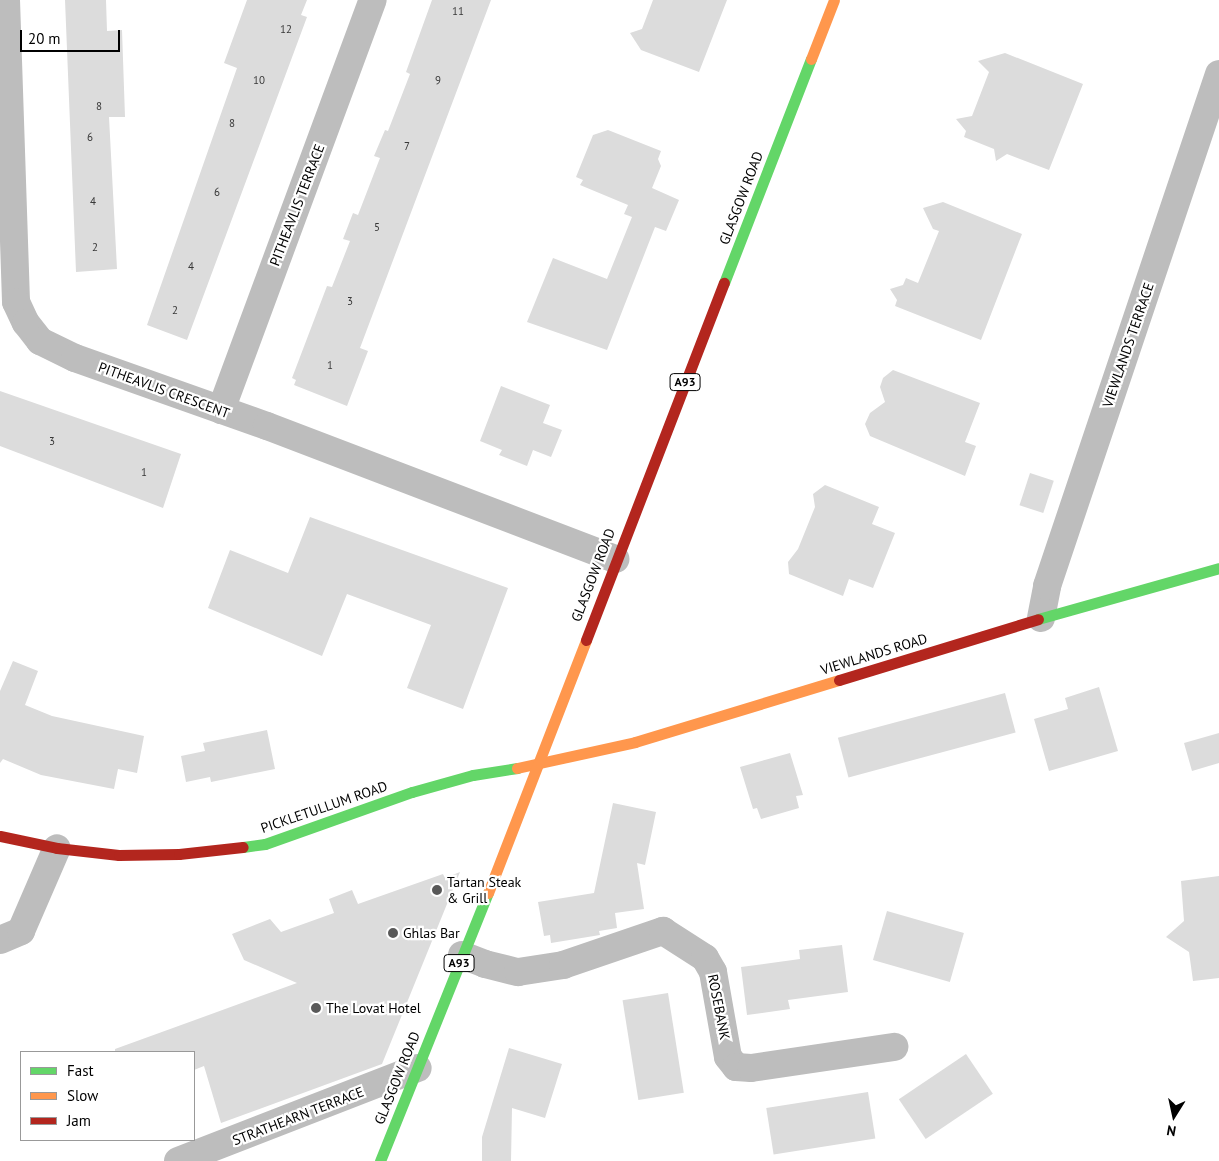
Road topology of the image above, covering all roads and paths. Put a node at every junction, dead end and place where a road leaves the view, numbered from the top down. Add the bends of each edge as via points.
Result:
1 (6, 0) edge
2 (374, 0) edge
3 (834, 0) edge
4 (1219, 74) edge
5 (221, 410) junction
6 (615, 559) junction
7 (1219, 568) edge
8 (1041, 618) junction
9 (536, 765) junction
10 (0, 836) edge
11 (57, 848) junction
12 (0, 940) edge
13 (462, 955) junction
14 (894, 1047) dead end
15 (418, 1068) junction
16 (178, 1161) edge
17 (380, 1161) edge

1 - 5 street, PITHEAVLIS CRESCENT via 16,302 26,323 40,341 75,358
2 - 5 street, PITHEAVLIS TERRACE
3 - 6 street, GLASGOW ROAD / A93
4 - 8 street, VIEWLANDS TERRACE via 1047,586
5 - 6 street, PITHEAVLIS CRESCENT
6 - 9 street, GLASGOW ROAD / A93
7 - 8 street, VIEWLANDS ROAD
8 - 9 street, VIEWLANDS ROAD via 635,742
9 - 11 street, PICKLETULLUM ROAD via 473,775 412,792 265,844 179,854 119,855
9 - 13 street, GLASGOW ROAD / A93
10 - 11 street, PICKLETULLUM ROAD
11 - 12 street via 21,931
13 - 14 street, ROSEBANK via 518,972 563,965 663,931 705,958 714,972 728,1057 736,1067 751,1068
13 - 15 street, GLASGOW ROAD / A93
15 - 16 street, STRATHEARN TERRACE
15 - 17 street, GLASGOW ROAD / A93

